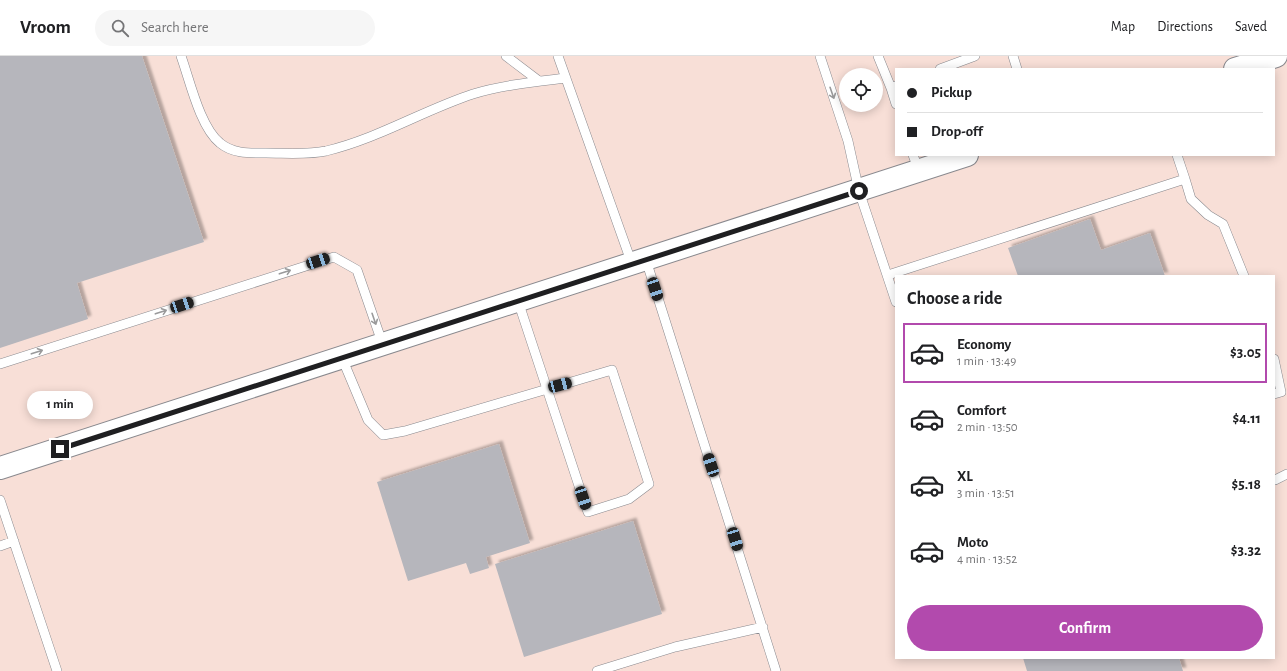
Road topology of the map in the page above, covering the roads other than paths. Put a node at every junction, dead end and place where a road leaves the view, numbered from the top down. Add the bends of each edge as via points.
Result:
1 (181, 56) edge
2 (506, 56) edge
3 (558, 56) edge
4 (820, 56) edge
5 (878, 56) edge
6 (975, 56) edge
7 (1013, 56) edge
8 (1263, 58) edge
9 (943, 68) edge
10 (1017, 68) edge
11 (1238, 68) edge
12 (566, 78) junction
13 (539, 81) junction
14 (893, 87) edge
15 (895, 98) edge
16 (961, 156) edge
17 (1177, 156) edge
18 (916, 163) edge
19 (1185, 179) junction
20 (859, 191) junction
21 (639, 262) junction
22 (888, 275) junction
23 (1244, 275) edge
24 (895, 299) edge
25 (518, 301) junction
26 (383, 345) junction
27 (342, 358) junction
28 (0, 364) edge
29 (1275, 364) edge
30 (547, 389) junction
31 (1275, 394) edge
32 (0, 468) edge
33 (1287, 474) edge
34 (1275, 480) dead end
35 (0, 500) edge
36 (14, 541) junction
37 (0, 546) edge
38 (763, 627) junction
39 (57, 671) edge
40 (597, 671) edge
41 (776, 671) edge

1 - 13 lane via 206,128 232,151 245,153 301,154 325,151 362,139 473,94
2 - 13 lane
3 - 12 lane
4 -> 20 lane via 848,141
5 - 14 lane
6 - 9 lane
7 - 10 lane
8 - 11 street
12 - 13 lane
12 - 21 lane
14 - 15 lane
16 - 18 street
17 - 19 lane
18 - 20 street
19 - 22 lane
19 - 23 lane via 1191,200 1223,224
20 - 21 street
20 - 22 lane
21 - 25 street
21 - 38 lane
22 - 24 lane
25 - 26 street
25 - 30 lane
26 - 27 street
28 -> 26 lane via 334,257 357,270
27 - 30 lane via 368,420 383,434 405,431
27 - 32 street
29 - 31 lane via 1281,392
30 - 30 lane via 588,512 629,499 649,484 612,370
33 - 34 lane
35 - 36 lane
36 - 37 lane
36 - 39 lane
38 - 40 lane via 675,647
38 - 41 lane

